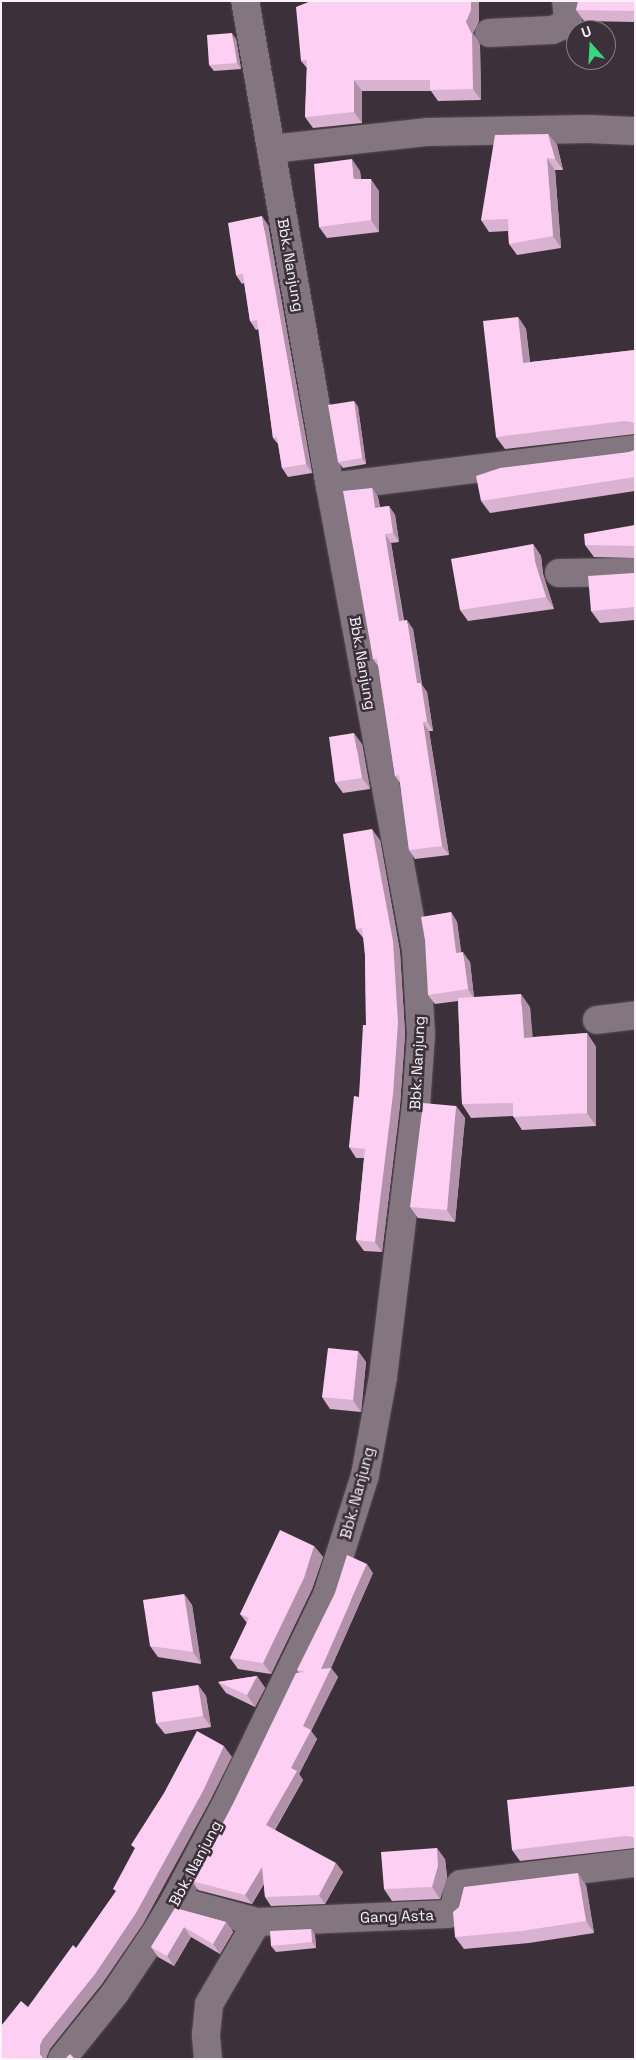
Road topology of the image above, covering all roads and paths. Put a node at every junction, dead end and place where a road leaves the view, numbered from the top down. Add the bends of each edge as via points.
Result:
1 (245, 1) edge
2 (566, 1) edge
3 (489, 33) dead end
4 (635, 131) edge
5 (271, 149) junction
6 (635, 449) edge
7 (330, 487) junction
8 (635, 572) edge
9 (559, 573) dead end
10 (635, 1015) edge
11 (596, 1020) dead end
12 (635, 1863) edge
13 (175, 1900) junction
14 (257, 1922) junction
15 (62, 2059) edge
16 (208, 2059) edge

1 - 5 street, Bbk. Nanjung
2 - 3 street via 568,19 562,26 552,30
4 - 5 street via 428,132
5 - 7 street, Bbk. Nanjung
6 - 7 street
7 - 13 street, Bbk. Nanjung via 416,950 421,1034 414,1116 383,1376 365,1475 327,1595 224,1808
8 - 9 street
10 - 11 street
12 - 14 street, Gang Asta via 461,1884 454,1910 448,1914
13 - 14 street
13 - 15 street, Bbk. Nanjung via 115,1993
14 - 16 street via 209,2004

